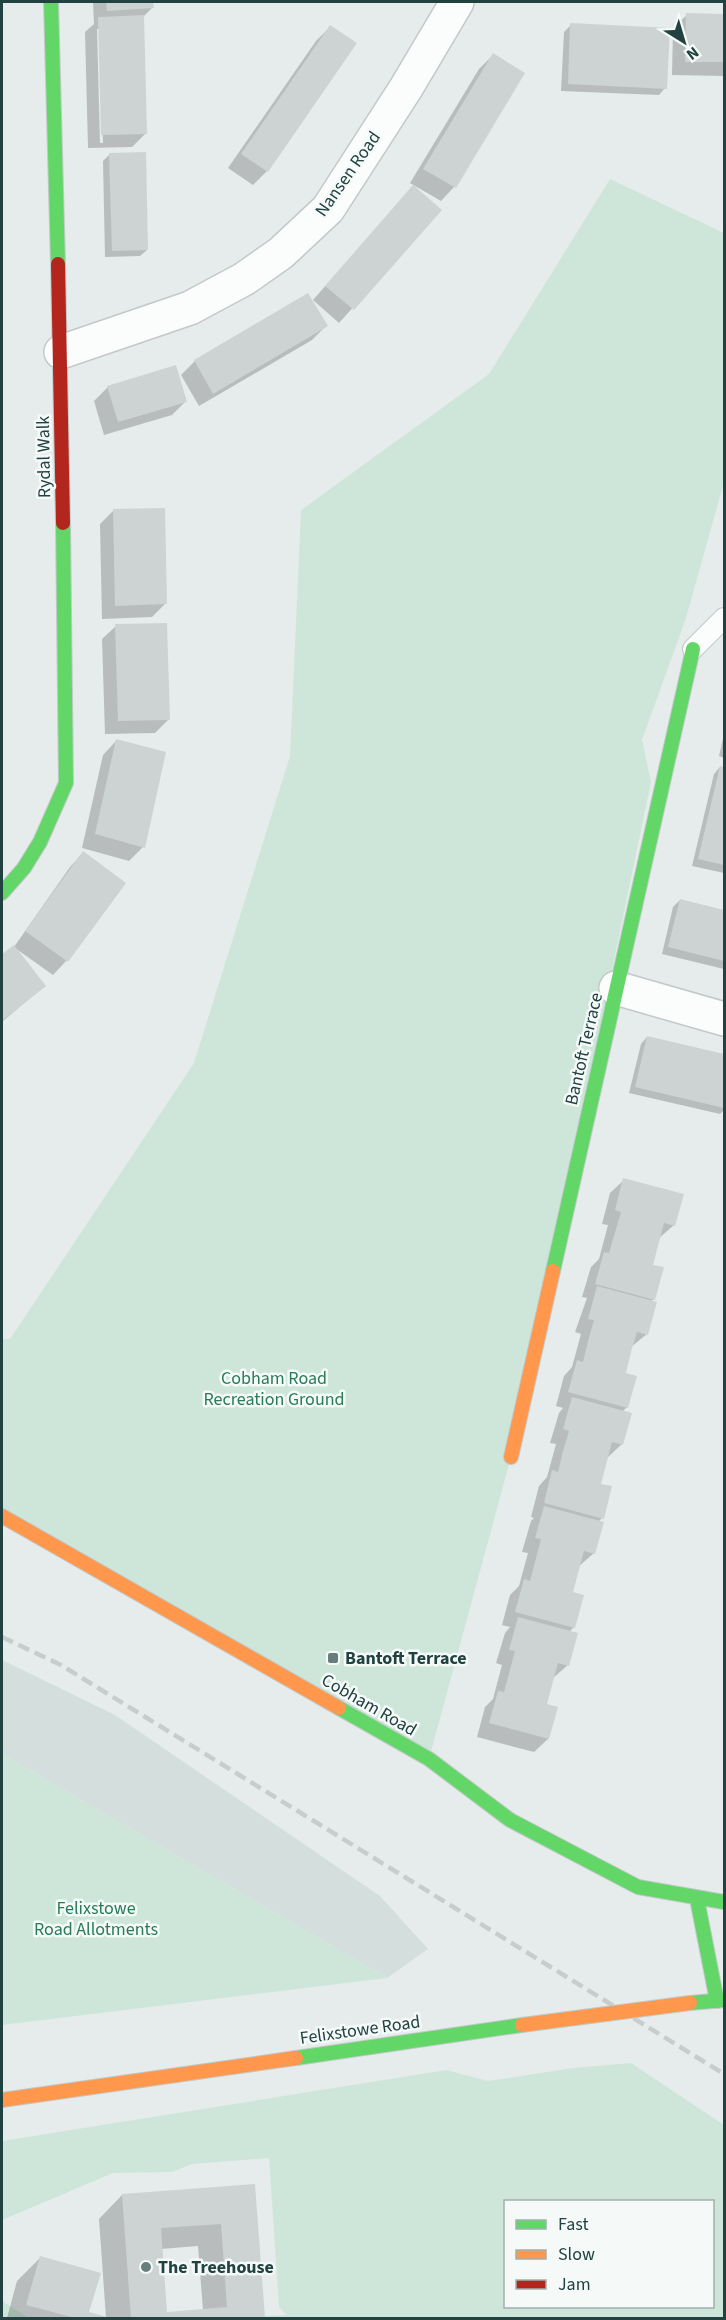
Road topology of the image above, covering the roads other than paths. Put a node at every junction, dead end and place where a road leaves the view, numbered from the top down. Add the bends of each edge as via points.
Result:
1 (51, 2) edge
2 (457, 2) edge
3 (61, 352) junction
4 (724, 618) edge
5 (693, 649) joint
6 (2, 893) edge
7 (616, 988) junction
8 (724, 1019) edge
9 (511, 1457) dead end
10 (2, 1516) edge
11 (697, 1899) junction
12 (724, 1902) edge
13 (721, 2001) edge
14 (2, 2100) edge

1 - 3 street, Rydal Walk
2 - 3 street, Nansen Road via 328,209 281,253 244,279 190,308
3 - 6 street, Rydal Walk via 66,783 46,836 19,876
4 - 5 lane
5 - 7 street, Bantoft Terrace
7 - 8 street
7 - 9 street, Bantoft Terrace
10 - 11 street, Cobham Road via 429,1759 510,1820 638,1887
11 - 12 street, Cobham Road
11 - 13 street
13 - 14 street, Felixstowe Road, bridge via 522,2025

